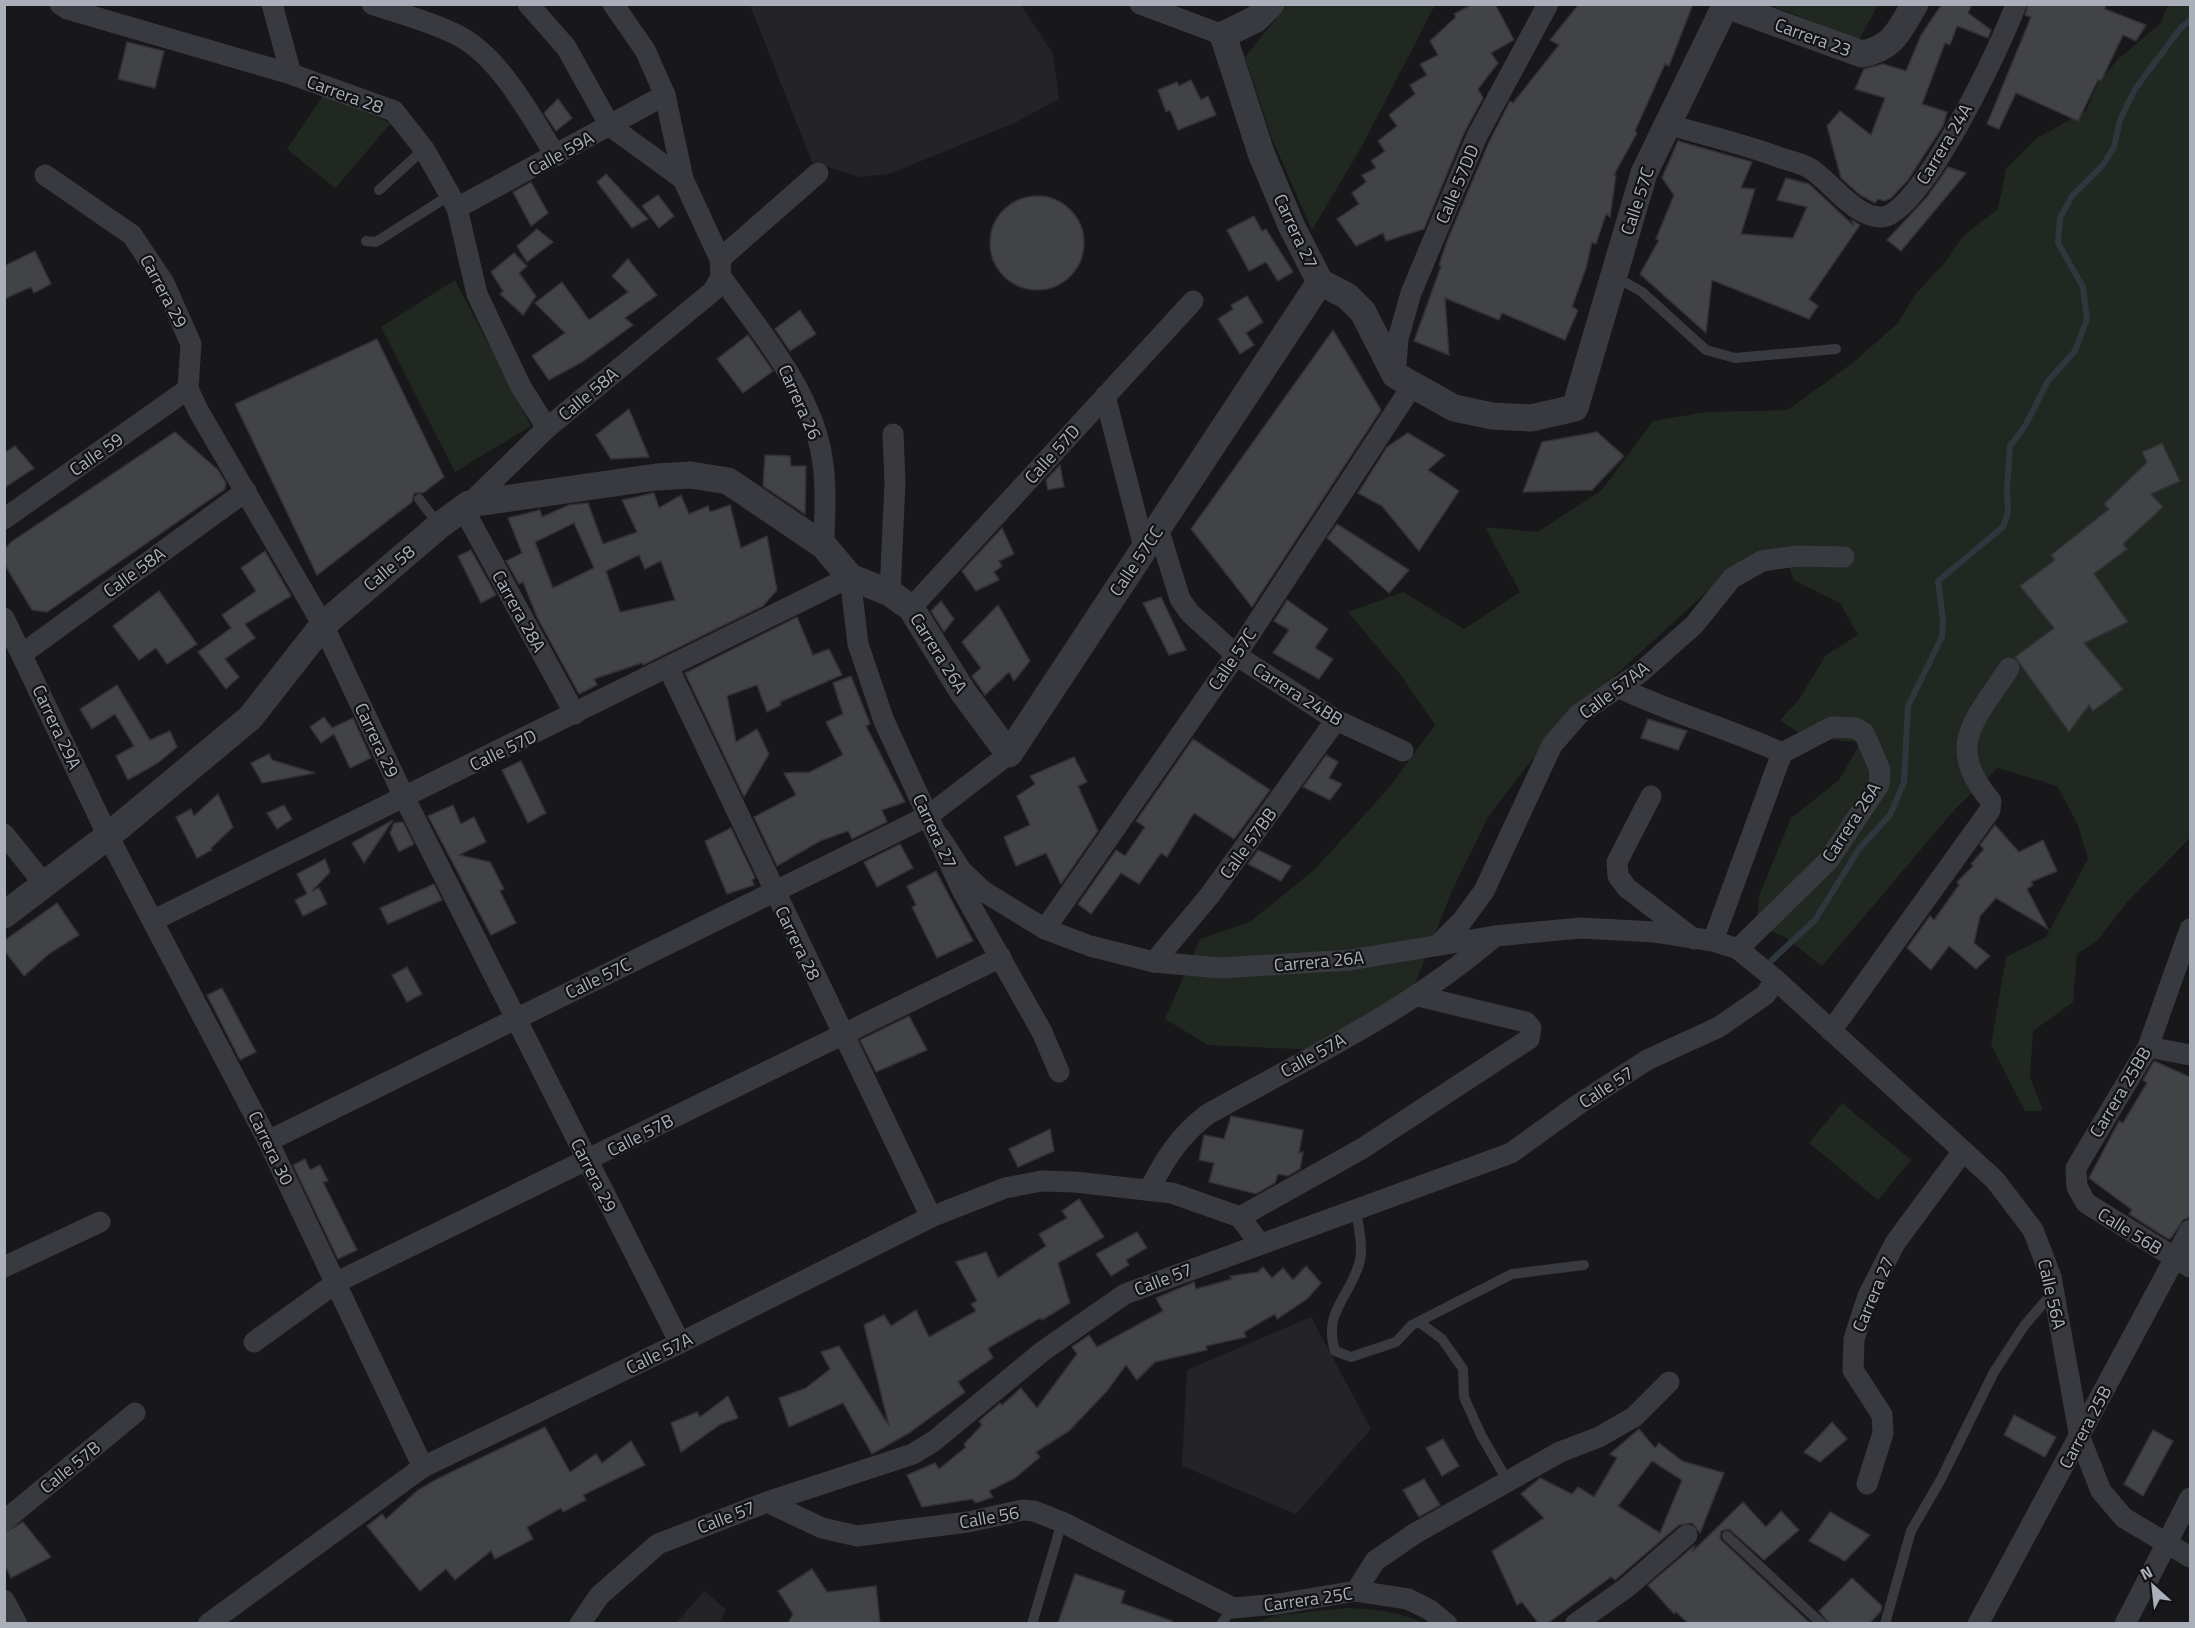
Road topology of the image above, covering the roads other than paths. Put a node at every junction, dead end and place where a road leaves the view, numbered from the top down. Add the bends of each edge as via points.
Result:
1 (60, 4) edge
2 (272, 4) edge
3 (372, 4) edge
4 (528, 4) edge
5 (613, 4) edge
6 (1140, 4) edge
7 (1271, 4) edge
8 (1548, 4) edge
9 (1915, 4) edge
10 (2016, 4) edge
11 (1726, 5) edge
12 (1223, 35) junction
13 (291, 74) junction
14 (665, 95) junction
15 (1666, 124) junction
16 (610, 126) junction
17 (424, 149) junction
18 (556, 156) junction
19 (818, 173) dead end
20 (45, 175) dead end
21 (683, 179) junction
22 (379, 190) dead end
23 (453, 201) junction
24 (366, 241) dead end
25 (718, 275) junction
26 (1614, 276) junction
27 (1320, 282) junction
28 (1193, 301) dead end
29 (1836, 349) dead end
30 (1404, 380) junction
31 (188, 389) junction
32 (1105, 396) junction
33 (547, 428) junction
34 (893, 434) dead end
35 (246, 491) junction
36 (419, 499) dead end
37 (466, 506) junction
38 (4, 519) edge
39 (440, 525) junction
40 (1151, 538) junction
41 (824, 546) junction
42 (1844, 557) dead end
43 (850, 577) junction
44 (901, 600) junction
45 (4, 618) edge
46 (322, 625) junction
47 (22, 654) junction
48 (1236, 655) junction
49 (668, 667) junction
50 (2009, 668) dead end
51 (1618, 687) junction
52 (575, 714) junction
53 (1335, 720) junction
54 (1403, 751) dead end
55 (1782, 753) junction
56 (1009, 754) junction
57 (1652, 796) dead end
58 (405, 799) junction
59 (928, 816) junction
60 (4, 834) edge
61 (108, 836) junction
62 (939, 836) junction
63 (45, 885) junction
64 (774, 891) junction
65 (4, 915) edge
66 (154, 920) junction
67 (2190, 928) edge
68 (1045, 929) junction
69 (1495, 936) junction
70 (1703, 940) junction
71 (1438, 945) junction
72 (1738, 949) junction
73 (1000, 957) junction
74 (1154, 962) junction
75 (1776, 980) junction
76 (1418, 996) junction
77 (516, 1017) junction
78 (1831, 1031) junction
79 (842, 1034) junction
80 (2148, 1047) junction
81 (2190, 1055) edge
82 (1059, 1072) dead end
83 (268, 1141) junction
84 (1963, 1151) junction
85 (586, 1161) junction
86 (2077, 1187) joint
87 (1149, 1190) junction
88 (1356, 1209) junction
89 (931, 1217) junction
90 (1240, 1217) junction
91 (100, 1222) dead end
92 (2190, 1230) edge
93 (1259, 1243) junction
94 (2183, 1263) edge
95 (1584, 1265) dead end
96 (4, 1267) edge
97 (337, 1282) junction
98 (2054, 1291) junction
99 (1419, 1322) junction
100 (254, 1342) dead end
101 (680, 1343) junction
102 (1668, 1382) dead end
103 (135, 1413) dead end
104 (2080, 1438) junction
105 (423, 1467) junction
106 (1507, 1480) junction
107 (1867, 1484) dead end
108 (2190, 1498) edge
109 (767, 1502) junction
110 (4, 1521) edge
111 (1062, 1522) junction
112 (1687, 1535) dead end
113 (1727, 1536) dead end
114 (2167, 1543) junction
115 (2190, 1557) edge
116 (1356, 1591) junction
117 (4, 1600) edge
118 (1227, 1616) edge
119 (17, 1623) edge
120 (208, 1623) edge
121 (580, 1623) edge
122 (1032, 1623) edge
123 (1447, 1623) edge
124 (1575, 1623) edge
125 (1822, 1623) edge
126 (1885, 1623) edge
127 (1978, 1623) edge
128 (2125, 1623) edge

1 - 13 street, Carrera 28
2 - 13 street
3 - 18 street via 459,36 490,61 517,94
4 - 16 street via 566,46
5 - 14 street, Carrera 26 via 645,50
6 - 12 street
7 - 12 street via 1256,19
8 - 30 street, Calle 57DD via 1477,136 1411,293 1398,339
9 - 11 street, Carrera 23 via 1893,40 1880,51 1862,54
10 - 15 street, Carrera 24A via 1997,50 1923,183 1895,212 1881,217 1857,208 1810,168
11 - 15 street, Calle 57C
12 - 27 street, Carrera 27 via 1261,153
13 - 17 street, Carrera 28 via 394,111
14 - 16 street, Calle 59A
14 - 21 street, Carrera 26
15 - 26 street, Calle 57C via 1644,173
16 - 18 street, Calle 59A
16 - 21 street
17 - 22 lane
17 - 23 street, Carrera 28
18 - 23 street, Calle 59A
19 - 25 street, Calle 58A
20 - 31 street, Carrera 29 via 132,235 139,245 164,284 191,344
21 - 25 street, Carrera 26
23 - 24 lane via 376,242
23 - 33 street, Carrera 28 via 477,294 521,387
25 - 33 street, Calle 58A
25 - 41 street, Carrera 26 via 783,362 815,428 823,463
26 - 29 lane via 1642,292 1706,350 1735,358
26 - 30 street, Calle 57C via 1575,408 1531,418 1492,416 1454,408
27 - 30 street, Carrera 27 via 1347,296 1363,312
27 - 40 street, Calle 57CC
28 - 32 street, Calle 57D
30 - 48 street, Calle 57C
31 - 35 street, Carrera 29
31 - 38 street, Calle 59
32 - 40 street, Carrera 24BB
32 - 44 street, Calle 57D
33 - 37 street, Calle 58A
34 - 44 street
35 - 46 street, Carrera 29
35 - 47 street, Calle 58A
36 - 39 lane
37 - 39 street, Calle 58
37 - 41 street, Calle 58 via 691,474 728,481
37 - 52 street, Carrera 28A
39 - 46 street, Calle 58
40 - 48 street, Carrera 24BB via 1190,613
40 - 56 street, Calle 57CC
41 - 43 street, Calle 58
42 - 51 street, Calle 57AA via 1797,556 1762,561 1732,578 1694,625
43 - 44 street
43 - 49 street, Calle 57D
43 - 59 street, Carrera 27 via 858,644 884,721
44 - 56 street, Carrera 26A
45 - 47 street, Carrera 29A
46 - 58 street, Carrera 29
46 - 61 street, Calle 58 via 250,718
47 - 61 street, Carrera 29A
48 - 53 street, Carrera 24BB
48 - 68 street, Calle 57C
49 - 52 street, Calle 57D
49 - 64 street, Carrera 28
50 - 78 street via 1971,729 1965,753 1975,782 1991,801 1990,810
51 - 55 street via 1663,709
51 - 71 street, Calle 57AA via 1579,714 1552,745 1484,891
52 - 58 street, Calle 57D
53 - 54 street, Carrera 24BB
53 - 74 street, Calle 57BB via 1210,896
55 - 70 street
55 - 72 street, Carrera 26A via 1832,727 1855,728 1864,733 1880,770 1879,785 1828,861
56 - 59 street, Calle 57CC
57 - 70 street via 1617,862 1618,876 1627,888
58 - 66 street, Calle 57D
58 - 77 street, Carrera 29
59 - 62 street, Carrera 27
59 - 64 street, Calle 57C
60 - 63 street
61 - 63 street, Calle 58
61 - 66 street, Carrera 30
62 - 68 street, Carrera 26A via 961,870 983,891
62 - 73 street, Carrera 27 via 962,890
63 - 65 street, Calle 58
64 - 77 street, Calle 57C
64 - 79 street, Carrera 28
66 - 83 street, Carrera 30
67 - 80 street, Carrera 25BB
68 - 74 street, Carrera 26A via 1090,946
69 - 70 street, Carrera 26A via 1581,928 1655,932
69 - 71 street, Carrera 26A
69 - 76 street, Calle 57A
70 - 72 street, Carrera 26A
71 - 74 street, Carrera 26A via 1350,960 1220,968
72 - 75 street, Carrera 26A
73 - 79 street, Calle 57B
73 - 82 street, Carrera 27 via 1042,1032
75 - 78 street, Calle 56A
75 - 88 street, Calle 57 via 1765,995 1719,1027 1647,1060 1511,1153
76 - 87 street, Calle 57A via 1199,1120 1167,1154
76 - 90 street via 1516,1019 1531,1028 1529,1039 1363,1148
77 - 83 street, Calle 57C
77 - 85 street, Carrera 29
78 - 84 street, Calle 56A
79 - 85 street, Calle 57B
79 - 89 street, Carrera 28
80 - 81 street
80 - 86 street, Carrera 25BB via 2076,1168
83 - 97 street, Carrera 30
84 - 98 street, Calle 56A via 1995,1180 2033,1230
84 - 107 street, Carrera 27 via 1895,1244 1868,1296 1854,1339 1853,1370 1882,1415 1883,1433
85 - 97 street, Calle 57B
85 - 101 street, Carrera 29
86 - 94 street, Calle 56B via 2086,1203
87 - 89 street, Calle 57A via 1041,1181 1005,1188
87 - 90 street, Calle 57A via 1172,1193
88 - 93 street, Calle 57
88 - 99 lane via 1360,1262 1331,1322 1335,1351 1351,1357 1376,1350 1396,1342
89 - 101 street, Calle 57A
90 - 93 street
91 - 96 street
92 - 94 street, Carrera 25B
93 - 109 street, Calle 57 via 1125,1294 1043,1351 913,1454
94 - 104 street, Carrera 25B
95 - 99 lane via 1512,1274
97 - 100 street, Calle 57B
97 - 105 street, Carrera 30
98 - 104 street, Calle 56A
98 - 126 lane via 2024,1326 1994,1372 1911,1531
99 - 106 lane via 1442,1339 1464,1369 1464,1397
101 - 105 street, Calle 57A
102 - 106 street via 1634,1417
103 - 110 street, Calle 57B
104 - 114 street, Calle 56A via 2101,1491 2124,1518
104 - 127 street, Carrera 25B
105 - 120 street, Calle 57A
106 - 116 street via 1376,1561
108 - 114 street
109 - 111 street, Calle 56 via 822,1528 857,1536 968,1522 1023,1510
109 - 121 street, Calle 57 via 658,1544 599,1596
111 - 118 street, Calle 56
111 - 122 lane
112 - 124 street via 1626,1588
113 - 125 lane
114 - 115 street, Calle 56A
114 - 128 street
116 - 118 street, Carrera 25C
116 - 123 street, Carrera 25C via 1408,1599
117 - 119 street

